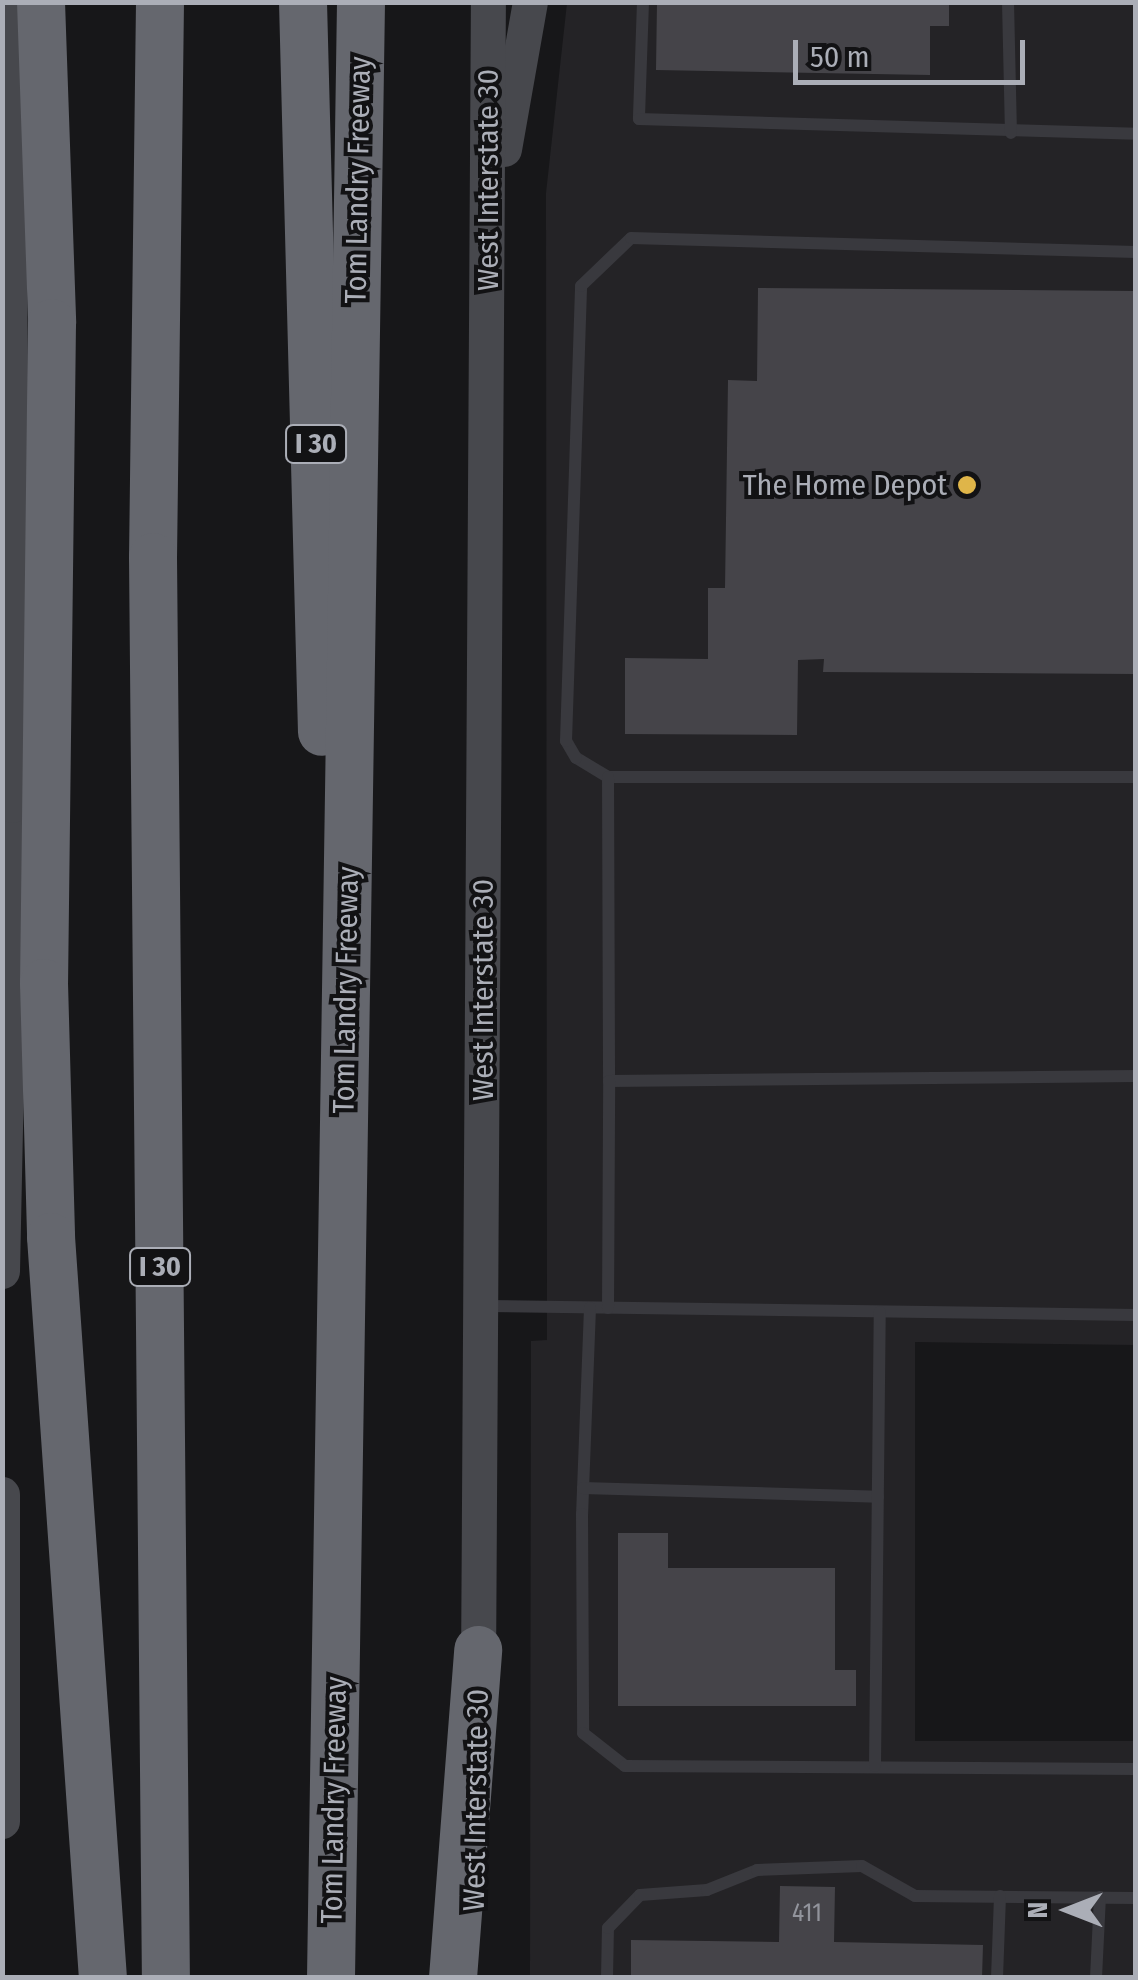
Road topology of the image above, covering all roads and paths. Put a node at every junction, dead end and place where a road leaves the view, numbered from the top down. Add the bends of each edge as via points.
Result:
1 (8, 2) edge
2 (41, 2) edge
3 (150, 2) edge
4 (160, 2) edge
5 (303, 2) edge
6 (361, 2) edge
7 (488, 2) edge
8 (530, 2) edge
9 (643, 2) edge
10 (1008, 2) edge
11 (158, 106) junction
12 (6, 127) edge
13 (1011, 132) junction
14 (1136, 134) edge
15 (489, 238) junction
16 (1136, 252) edge
17 (6, 618) edge
18 (608, 777) junction
19 (1136, 777) edge
20 (7, 805) edge
21 (348, 884) junction
22 (1136, 1076) edge
23 (609, 1081) junction
24 (2, 1272) edge
25 (482, 1306) junction
26 (590, 1308) junction
27 (608, 1308) junction
28 (880, 1312) junction
29 (1136, 1316) edge
30 (583, 1488) junction
31 (2, 1494) edge
32 (878, 1497) junction
33 (478, 1650) junction
34 (876, 1766) junction
35 (1136, 1770) edge
36 (2, 1821) edge
37 (1000, 1896) junction
38 (1100, 1898) junction
39 (1136, 1898) edge
40 (103, 1978) edge
41 (166, 1978) edge
42 (331, 1978) edge
43 (453, 1978) edge
44 (474, 1978) edge
45 (608, 1978) edge
46 (997, 1978) edge
47 (1096, 1978) edge

1 - 12 main road
2 - 40 highway via 52,324 44,983 70,1574
3 - 11 highway
4 - 11 highway, I 30
5 - 21 highway, I 30 via 316,396 317,707
6 - 21 highway, Tom Landry Freeway / I 30
7 - 15 main road, West Interstate 30
8 - 15 main road
9 - 13 lane via 639,120
10 - 13 lane
11 - 41 highway, I 30 via 153,557
12 - 17 main road
13 - 14 lane
15 - 25 main road, West Interstate 30
16 - 18 lane via 632,238 581,286 566,741 576,758
17 - 20 main road
18 - 19 lane
18 - 23 lane
20 - 24 main road
21 - 42 highway, Tom Landry Freeway / I 30
22 - 23 lane
23 - 27 lane
25 - 26 lane
25 - 33 main road, West Interstate 30
26 - 27 lane
26 - 30 lane
27 - 28 lane
28 - 29 lane
28 - 32 lane
30 - 32 lane
30 - 34 lane via 583,1733 625,1766
31 - 36 main road
32 - 34 lane
33 - 43 highway
33 - 44 main road, West Interstate 30
34 - 35 lane
37 - 38 lane
37 - 45 lane via 915,1896 862,1866 756,1870 708,1890 640,1895 608,1928
37 - 46 lane
38 - 39 lane
38 - 47 lane

